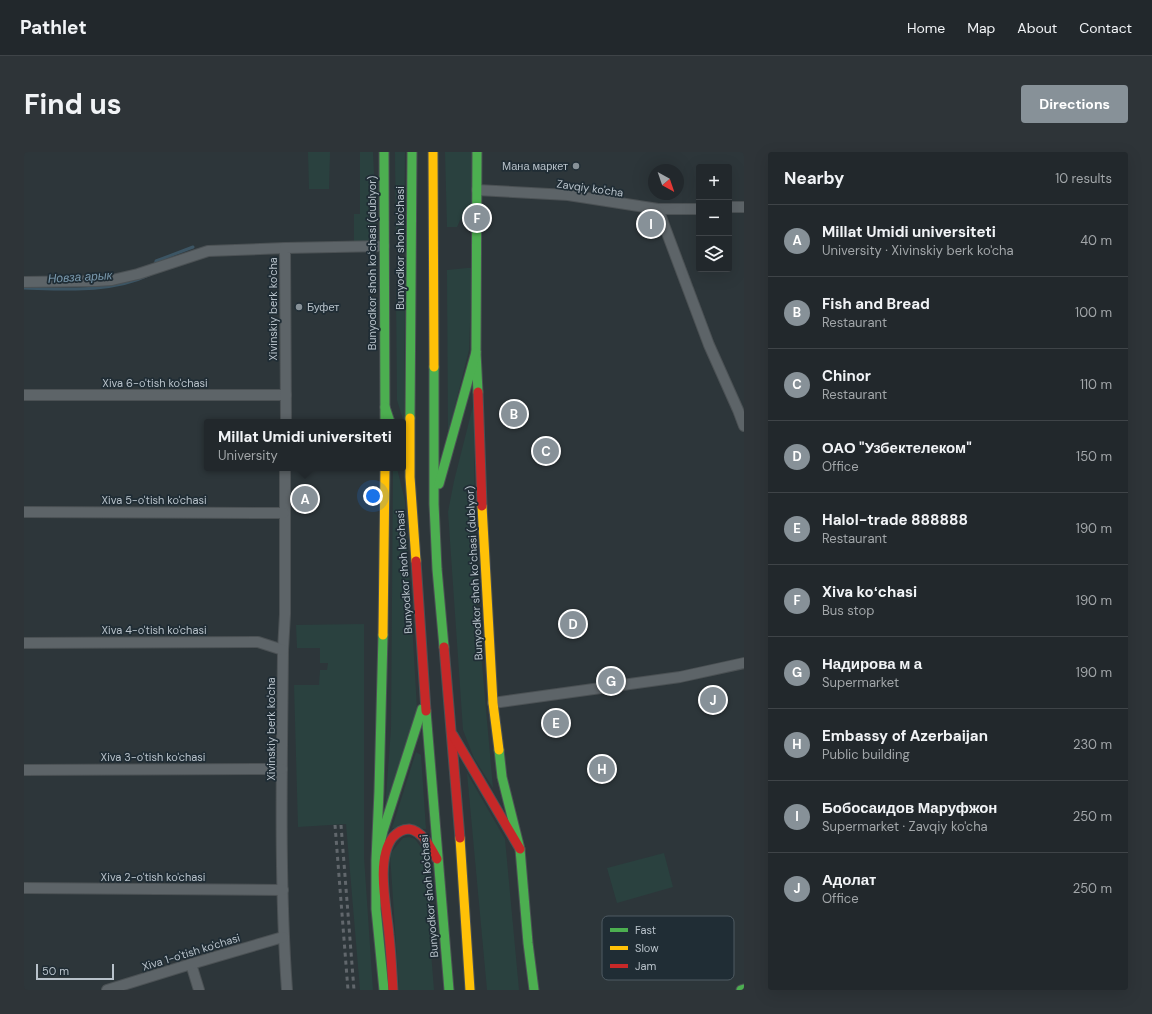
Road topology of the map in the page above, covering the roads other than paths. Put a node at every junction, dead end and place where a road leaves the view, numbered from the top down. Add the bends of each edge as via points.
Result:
1 (384, 152) edge
2 (412, 152) edge
3 (433, 152) edge
4 (477, 152) edge
5 (477, 190) junction
6 (744, 206) edge
7 (732, 207) edge
8 (658, 209) junction
9 (696, 209) edge
10 (384, 246) junction
11 (285, 248) junction
12 (24, 282) edge
13 (476, 352) junction
14 (24, 395) edge
15 (286, 395) junction
16 (385, 407) junction
17 (741, 407) edge
18 (286, 419) edge
19 (385, 419) edge
20 (389, 419) edge
21 (744, 426) edge
22 (406, 466) edge
23 (285, 471) edge
24 (385, 471) edge
25 (410, 477) junction
26 (434, 504) junction
27 (24, 512) edge
28 (284, 513) junction
29 (24, 643) edge
30 (283, 650) junction
31 (744, 662) edge
32 (425, 701) junction
33 (493, 703) junction
34 (450, 730) junction
35 (282, 768) junction
36 (24, 770) edge
37 (520, 849) junction
38 (376, 860) junction
39 (439, 864) junction
40 (24, 888) edge
41 (282, 890) junction
42 (283, 938) junction
43 (191, 964) junction
44 (744, 989) edge
45 (107, 990) edge
46 (199, 990) edge
47 (287, 990) edge
48 (384, 990) edge
49 (393, 990) edge
50 (449, 990) edge
51 (470, 990) edge
52 (534, 990) edge
53 (741, 990) edge

1 - 10 main road, Bunyodkor shoh koʻchasi (dublyor)
2 - 25 main road, Bunyodkor shoh ko'chasi
3 - 26 main road
4 - 5 main road, Bunyodkor shoh koʻchasi (dublyor)
5 - 8 street, Zavqiy ko'cha via 568,196
5 - 13 main road, Bunyodkor shoh koʻchasi (dublyor)
6 - 7 street
8 - 9 street, Zavqiy ko'cha
8 - 17 street via 709,345
10 - 11 street, Xivinskiy berk ko'cha
10 - 16 main road, Bunyodkor shoh koʻchasi (dublyor)
11 - 12 street via 208,251 112,280
11 - 15 street, Xivinskiy berk ko'cha
13 - 26 main road
13 - 33 main road, Bunyodkor shoh koʻchasi (dublyor)
14 - 15 street, Xiva 6-o'tish ko'chasi
15 - 18 street, Xivinskiy berk ko'cha
16 - 19 main road, Bunyodkor shoh koʻchasi (dublyor)
16 - 20 main road
17 - 21 street
22 - 25 main road
23 - 28 street, Xivinskiy berk ko'cha
24 - 38 main road
25 - 32 main road, Bunyodkor shoh ko'chasi
26 - 34 main road via 436,569
27 - 28 street, Xiva 5-o'tish ko'chasi
28 - 30 street, Xivinskiy berk ko'cha
29 - 30 street, Xiva 4-o'tish ko'chasi via 258,642
30 - 35 street, Xivinskiy berk ko'cha
31 - 33 street via 674,678
32 - 38 main road
32 - 39 main road, Bunyodkor shoh ko'chasi
33 - 37 main road, Bunyodkor shoh koʻchasi (dublyor) via 502,777
34 - 37 main road
34 - 51 main road
35 - 36 street, Xiva 3-o'tish ko'chasi
35 - 41 street, Xivinskiy berk ko'cha
37 - 52 main road, Bunyodkor shoh koʻchasi (dublyor)
38 - 48 main road via 376,909
39 - 49 main road via 428,843 415,831 401,830 389,844 384,881
39 - 50 main road, Bunyodkor shoh ko'chasi
40 - 41 street, Xiva 2-o'tish ko'chasi
41 - 42 street, Xivinskiy berk ko'cha
42 - 43 street, Xiva 1-o'tish ko'chasi
42 - 47 street, Xivinskiy berk ko'cha
43 - 45 street, Xiva 1-o'tish ko'chasi
43 - 46 street
44 - 53 main road

